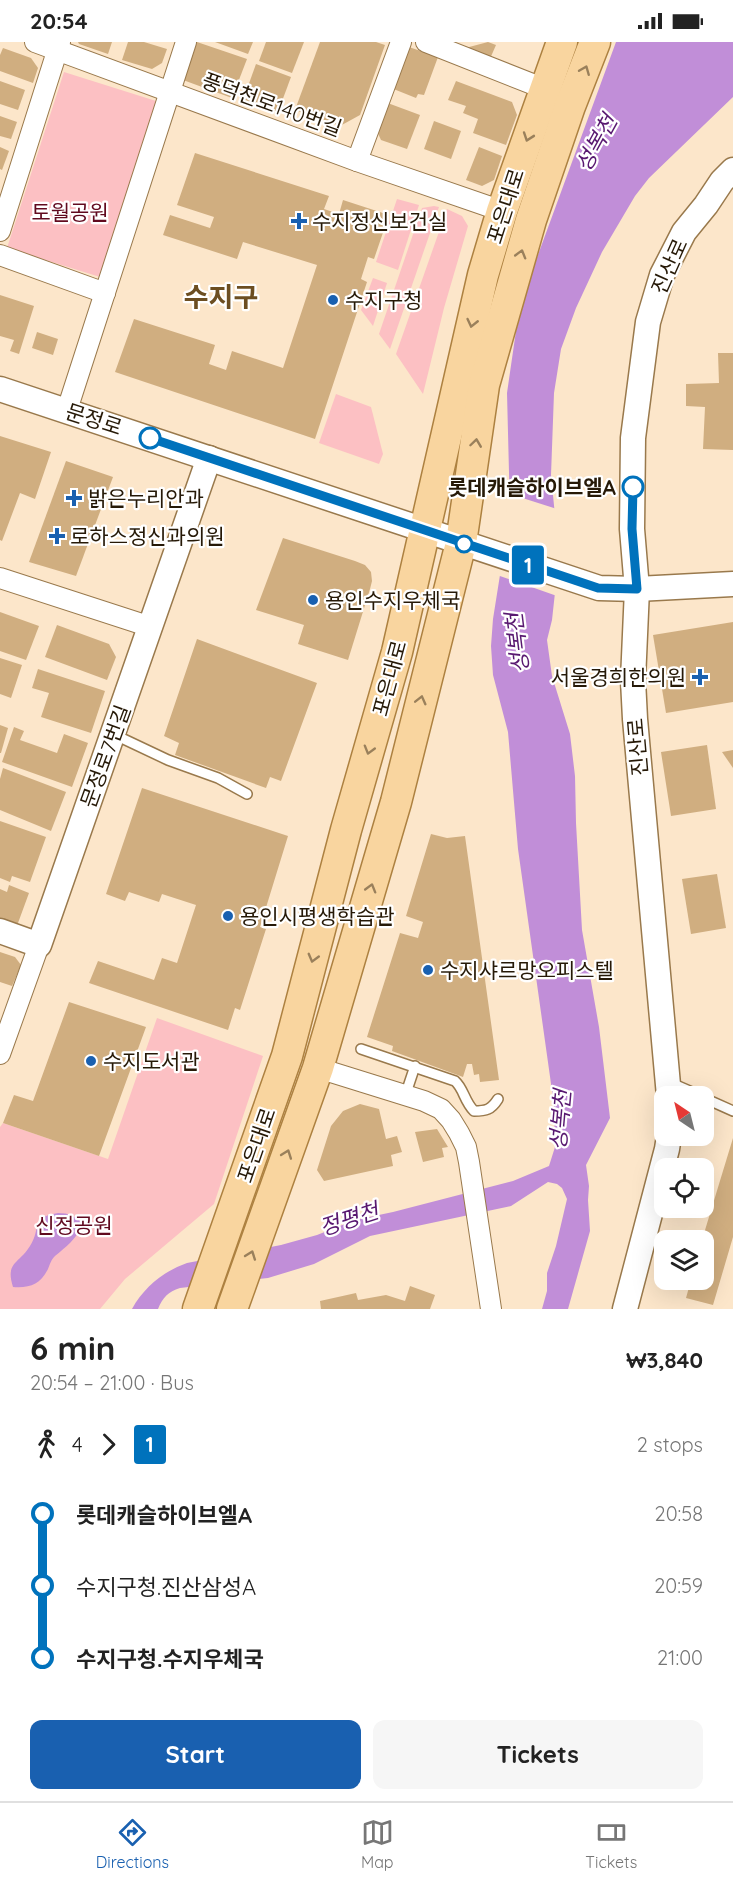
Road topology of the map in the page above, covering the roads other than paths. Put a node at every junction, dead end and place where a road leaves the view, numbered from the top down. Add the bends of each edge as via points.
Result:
1 (34, 42) edge
2 (186, 42) edge
3 (401, 42) edge
4 (426, 42) edge
5 (562, 42) edge
6 (596, 42) edge
7 (58, 46) edge
8 (545, 89) junction
9 (171, 92) junction
10 (357, 161) junction
11 (733, 170) edge
12 (502, 211) junction
13 (0, 231) edge
14 (0, 255) edge
15 (105, 293) junction
16 (0, 389) edge
17 (67, 410) junction
18 (209, 458) junction
19 (423, 530) junction
20 (461, 543) junction
21 (0, 578) edge
22 (733, 584) edge
23 (637, 589) junction
24 (151, 627) junction
25 (113, 734) junction
26 (247, 794) dead end
27 (0, 931) edge
28 (39, 945) junction
29 (7, 1012) edge
30 (362, 1049) dead end
31 (0, 1054) edge
32 (415, 1066) junction
33 (318, 1068) junction
34 (669, 1086) edge
35 (405, 1096) junction
36 (498, 1099) dead end
37 (714, 1102) edge
38 (733, 1111) edge
39 (667, 1146) edge
40 (233, 1305) edge
41 (199, 1307) edge
42 (491, 1309) edge
43 (625, 1309) edge

1 - 7 street, 풍덕천로140번길
2 - 9 street, 풍덕천로140번길
3 - 10 street, 풍덕천로140번길
4 - 8 street
5 - 8 main road, 포은대로
20 -> 6 main road, 포은대로 via 484,385 531,220
7 - 9 street, 풍덕천로140번길
7 - 13 street
8 -> 12 main road, 포은대로
9 - 10 street, 풍덕천로140번길
9 - 15 street, 풍덕천로140번길
10 - 12 street, 풍덕천로140번길
11 - 23 street, 진산로 via 684,232 662,275 648,322 633,438 632,529
12 -> 19 main road, 포은대로 via 483,275
14 - 15 street
15 - 17 street, 풍덕천로140번길
16 - 17 street, 문정로
17 - 18 street, 문정로
18 - 19 street, 문정로
18 - 24 street, 문정로7번길
19 - 20 street, 문정로
19 -> 41 main road, 포은대로 via 397,652 287,1056
20 - 23 street, 문정로 via 598,588
33 -> 20 main road, 포은대로 via 396,802
21 - 24 street
22 - 23 street, 문정로
23 - 34 street, 진산로 via 635,719
24 - 25 street, 문정로7번길
25 - 26 lane
25 - 28 street, 문정로7번길
27 - 28 street
28 - 29 street, 문정로7번길
29 - 31 street, 문정로7번길
30 - 32 lane
32 - 35 lane
32 - 36 lane via 455,1081 474,1111 485,1111
33 - 35 street
40 -> 33 main road, 포은대로
35 - 42 street via 441,1109 466,1147
37 - 38 lane
39 - 43 street

